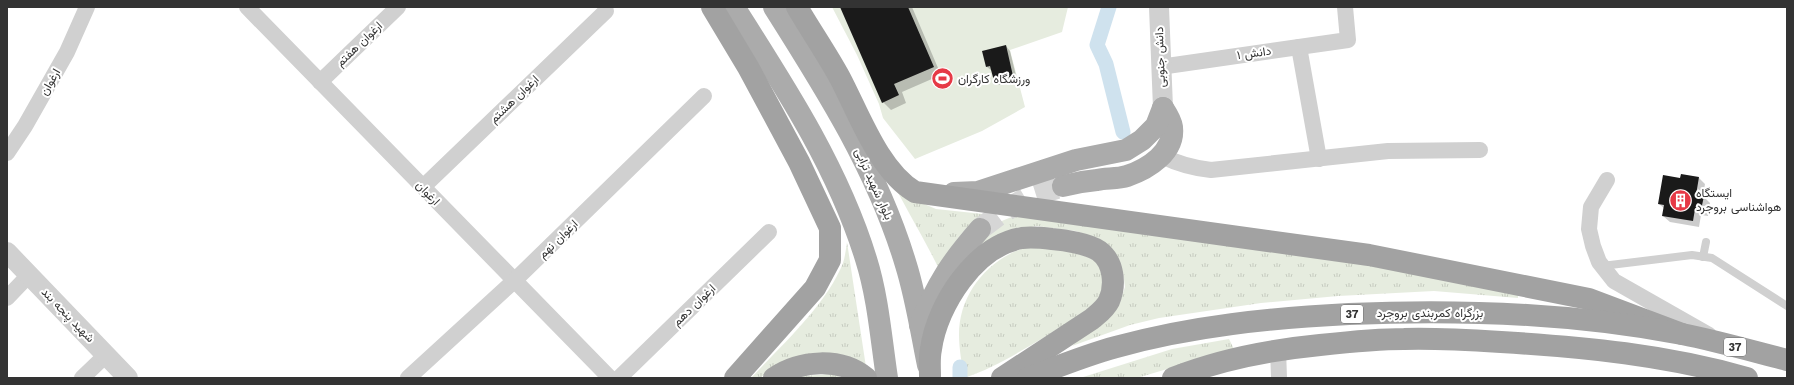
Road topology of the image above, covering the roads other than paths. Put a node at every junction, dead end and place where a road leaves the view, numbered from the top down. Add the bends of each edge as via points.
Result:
1 (87, 7) edge
2 (247, 7) edge
3 (398, 7) edge
4 (712, 7) edge
5 (734, 7) edge
6 (774, 7) edge
7 (797, 7) edge
8 (1159, 7) edge
9 (1344, 7) edge
10 (606, 11) dead end
11 (1299, 47) junction
12 (1160, 67) junction
13 (320, 82) junction
14 (704, 96) dead end
15 (1163, 108) junction
16 (1480, 150) dead end
17 (7, 153) edge
18 (1162, 156) junction
19 (1319, 159) junction
20 (1607, 180) dead end
21 (1063, 186) tunnel mouth
22 (423, 187) junction
23 (922, 194) junction
24 (980, 229) tunnel mouth
25 (769, 232) dead end
26 (1706, 242) dead end
27 (7, 252) edge
28 (1703, 257) junction
29 (1602, 266) junction
30 (29, 275) junction
31 (514, 281) junction
32 (7, 298) edge
33 (1787, 306) edge
34 (920, 325) junction
35 (1682, 334) junction
36 (1730, 346) junction
37 (1278, 349) junction
38 (106, 355) junction
39 (1787, 360) edge
40 (1182, 376) edge
41 (930, 377) edge
42 (82, 378) edge
43 (128, 378) edge
44 (408, 378) edge
45 (610, 378) edge
46 (619, 378) edge
47 (735, 378) edge
48 (774, 378) edge
49 (866, 378) edge
50 (886, 378) edge
51 (1002, 378) edge
52 (1028, 378) edge
53 (1279, 378) edge
54 (1747, 378) edge

1 - 17 street, ارغوان via 68,52
2 - 13 street, ارغوان
3 - 13 street, ارغوان هفتم
4 - 47 highway via 748,67 799,162 830,228 830,260 815,288
5 - 50 main road via 804,120 836,180 853,220 875,293
6 - 34 main road, بلوار شهید ترابی via 826,88 872,174 906,263
7 - 23 highway via 839,77 885,164 909,189
8 - 12 street, دانش جنوبی
9 - 11 street, دانش ۱ via 1348,40
10 - 22 street, ارغوان هشتم
11 - 12 street, دانش ۱
11 - 19 street
12 - 15 street, دانش جنوبی
13 - 22 street, ارغوان
14 - 31 street, ارغوان نهم
15 - 18 main road via 1172,127 1170,142
15 - 23 main road via 1156,126 1142,140 1126,150 1076,160 978,192
16 - 19 street via 1388,151
18 - 19 street via 1176,163 1211,170
18 - 21 main road via 1145,168 1126,176
20 - 29 street via 1592,206 1589,229 1592,246
22 - 31 street, ارغوان
23 - 35 highway via 1369,255 1589,299
24 - 34 main road via 942,276
25 - 46 street, ارغوان دهم
26 - 28 lane
27 - 30 street, شهید پنجه بند
28 - 29 lane via 1692,254
28 - 33 lane via 1712,258
29 - 36 street via 1614,281
30 - 32 street
30 - 38 street, شهید پنجه بند
31 - 44 street, ارغوان نهم
31 - 45 street, ارغوان
34 - 41 main road, بلوار شهید ترابی
35 - 36 highway, بزرگراه کمربندی بروجرد / 37
35 - 52 highway, بزرگراه کمربندی بروجرد / 37 via 1604,322 1516,313 1405,312 1306,316 1236,324 1155,338 1115,347
36 - 39 highway, بزرگراه کمربندی بروجرد / 37
37 - 40 highway, 37 via 1244,355
37 - 53 street
37 - 54 highway, 37 via 1403,339 1518,343 1632,353
38 - 42 street
38 - 43 street, شهید پنجه بند
41 - 51 highway via 930,350 942,313 966,274 982,258 1000,245 1022,238 1060,240 1099,251 1113,274 1113,288 1103,310
48 - 49 highway via 795,368 830,363 849,367

